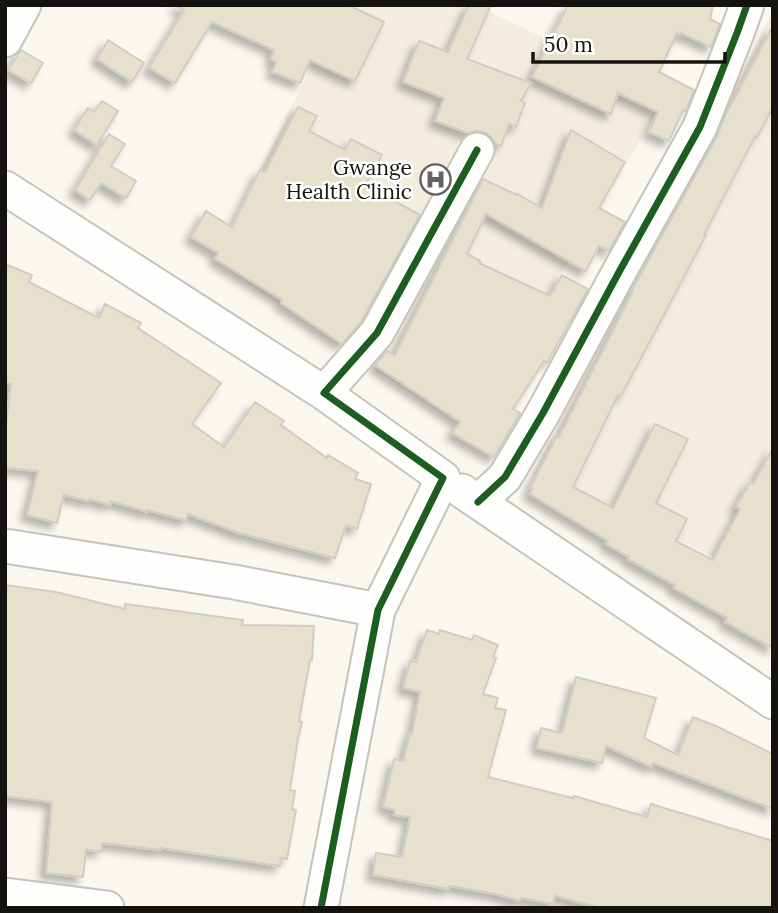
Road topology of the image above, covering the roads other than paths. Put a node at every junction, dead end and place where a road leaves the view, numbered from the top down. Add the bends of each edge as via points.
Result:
1 (24, 5) edge
2 (747, 5) edge
3 (5, 40) edge
4 (477, 150) dead end
5 (5, 188) edge
6 (324, 393) junction
7 (443, 478) junction
8 (478, 502) junction
9 (5, 545) edge
10 (378, 610) junction
11 (773, 702) edge
12 (5, 895) edge
13 (107, 908) edge
14 (321, 908) edge

1 - 3 street
2 - 8 street via 700,127 537,424 505,477
4 - 6 street via 377,333
5 - 6 street
6 - 7 street
7 - 8 street
7 - 10 street
8 - 11 street
9 - 10 street
10 - 14 street
12 - 13 street

